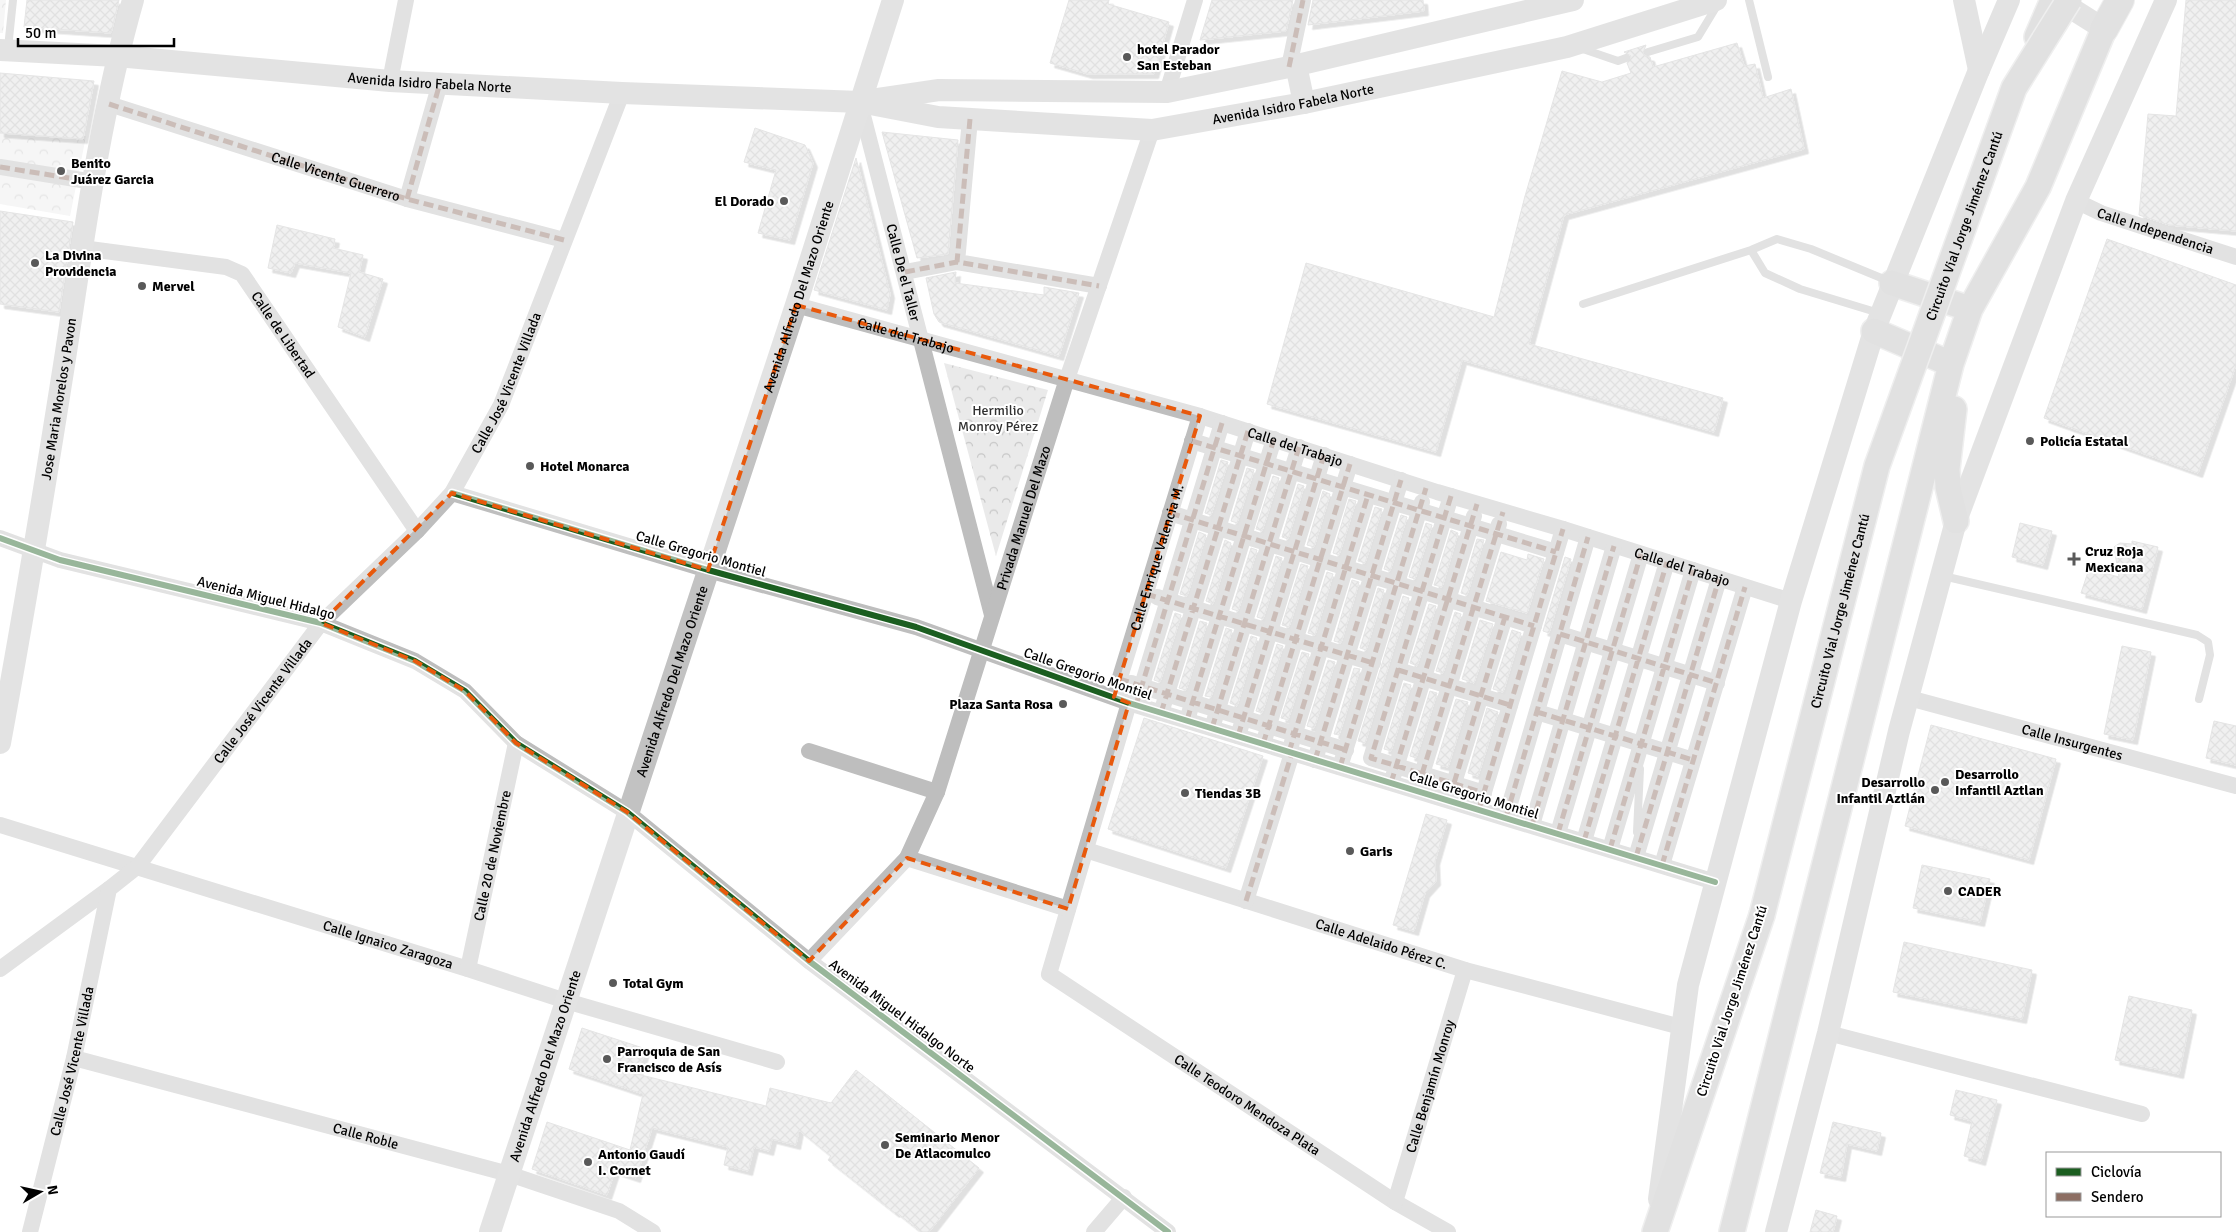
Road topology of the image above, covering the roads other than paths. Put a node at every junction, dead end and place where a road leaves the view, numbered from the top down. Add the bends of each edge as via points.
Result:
1 (12, 0) edge
2 (133, 0) edge
3 (406, 0) edge
4 (893, 0) edge
5 (1195, 0) edge
6 (1303, 0) edge
7 (1574, 0) edge
8 (1716, 0) edge
9 (1721, 0) edge
10 (1749, 0) edge
11 (1964, 0) edge
12 (2009, 0) edge
13 (2053, 0) edge
14 (2058, 0) edge
15 (2069, 0) edge
16 (2166, 0) edge
17 (2112, 12) edge
18 (1571, 46) junction
19 (4, 51) edge
20 (1648, 52) dead end
21 (117, 56) junction
22 (1626, 58) dead end
23 (1292, 66) junction
24 (1979, 70) junction
25 (1768, 77) dead end
26 (390, 81) junction
27 (440, 83) junction
28 (2014, 88) junction
29 (1167, 92) junction
30 (622, 93) junction
31 (860, 102) junction
32 (1304, 103) junction
33 (108, 104) junction
34 (970, 119) junction
35 (1152, 130) junction
36 (0, 167) edge
37 (94, 182) junction
38 (407, 199) junction
39 (2076, 201) junction
40 (564, 240) junction
41 (82, 248) junction
42 (1750, 250) junction
43 (2236, 257) edge
44 (957, 262) junction
45 (905, 272) junction
46 (1892, 283) junction
47 (1099, 286) junction
48 (1584, 304) dead end
49 (796, 305) junction
50 (1970, 309) junction
51 (1878, 322) junction
52 (923, 342) junction
53 (1952, 364) junction
54 (1067, 379) junction
55 (1200, 416) junction
56 (1222, 423) junction
57 (1248, 431) junction
58 (1274, 439) junction
59 (1192, 441) junction
60 (1299, 447) junction
61 (1215, 448) junction
62 (1324, 455) junction
63 (1240, 456) junction
64 (1266, 464) junction
65 (1350, 464) junction
66 (1292, 472) junction
67 (1317, 479) junction
68 (1401, 480) junction
69 (1343, 487) junction
70 (1426, 488) junction
71 (452, 494) junction
72 (1368, 495) junction
73 (1452, 496) junction
74 (1394, 503) junction
75 (1477, 504) junction
76 (1419, 510) junction
77 (1170, 512) junction
78 (1503, 512) junction
79 (1445, 518) junction
80 (1193, 520) junction
81 (1956, 521) junction
82 (1470, 526) junction
83 (1218, 528) junction
84 (1563, 529) junction
85 (417, 531) junction
86 (1244, 535) junction
87 (1588, 537) junction
88 (0, 538) edge
89 (1269, 543) junction
90 (1614, 546) junction
91 (1295, 551) junction
92 (35, 552) junction
93 (1556, 552) junction
94 (1640, 554) junction
95 (1320, 559) junction
96 (1667, 562) junction
97 (1346, 567) junction
98 (708, 570) junction
99 (1693, 570) junction
100 (1371, 575) junction
101 (1941, 575) junction
102 (1719, 579) junction
103 (1397, 583) junction
104 (1745, 587) junction
105 (1422, 591) junction
106 (1146, 594) junction
107 (1448, 599) junction
108 (1168, 600) junction
109 (1791, 601) junction
110 (1473, 607) junction
111 (1194, 608) junction
112 (992, 616) junction
113 (1219, 616) junction
114 (1504, 616) junction
115 (321, 622) junction
116 (1245, 624) junction
117 (1534, 626) junction
118 (1270, 632) junction
119 (1560, 634) junction
120 (1296, 639) junction
121 (1586, 642) junction
122 (1321, 647) junction
123 (981, 649) junction
124 (1612, 650) junction
125 (1347, 655) junction
126 (1638, 658) junction
127 (1373, 663) junction
128 (1665, 666) junction
129 (1398, 670) junction
130 (1691, 674) junction
131 (1423, 678) junction
132 (1119, 679) junction
133 (1717, 683) junction
134 (1449, 686) junction
135 (1141, 687) junction
136 (1167, 695) junction
137 (1481, 696) junction
138 (1909, 698) junction
139 (2199, 699) dead end
140 (1126, 702) junction
141 (1192, 703) junction
142 (1510, 705) junction
143 (1218, 711) junction
144 (1536, 712) junction
145 (1161, 713) junction
146 (1243, 718) junction
147 (1187, 720) junction
148 (1563, 721) junction
149 (1269, 726) junction
150 (1212, 728) junction
151 (1589, 728) junction
152 (1294, 734) junction
153 (1238, 736) junction
154 (1615, 736) junction
155 (1320, 742) junction
156 (516, 743) junction
157 (0, 744) edge
158 (1263, 744) junction
159 (1641, 744) junction
160 (809, 750) dead end
161 (1346, 750) junction
162 (1291, 752) junction
163 (1667, 752) junction
164 (1314, 760) junction
165 (1694, 760) junction
166 (1396, 766) junction
167 (1340, 768) junction
168 (1422, 774) junction
169 (1391, 783) junction
170 (1454, 784) junction
171 (2236, 786) edge
172 (937, 792) junction
173 (1484, 793) junction
174 (1480, 809) junction
175 (627, 812) junction
176 (1506, 817) junction
177 (0, 825) edge
178 (1532, 826) junction
179 (1558, 833) junction
180 (1584, 841) junction
181 (1086, 850) junction
182 (1610, 850) junction
183 (1636, 857) junction
184 (907, 858) junction
185 (1662, 865) junction
186 (138, 866) junction
187 (1715, 882) junction
188 (109, 889) junction
189 (1246, 901) junction
190 (1068, 909) junction
191 (809, 961) junction
192 (468, 969) junction
193 (0, 970) edge
194 (1465, 970) junction
195 (1049, 974) joint
196 (566, 1001) junction
197 (1682, 1027) junction
198 (1828, 1033) junction
199 (74, 1058) junction
200 (776, 1062) dead end
201 (2142, 1114) dead end
202 (508, 1174) junction
203 (1124, 1197) junction
204 (1395, 1202) junction
205 (30, 1232) edge
206 (490, 1232) edge
207 (653, 1232) edge
208 (1094, 1232) edge
209 (1168, 1232) edge
210 (1448, 1232) edge
211 (1655, 1232) edge
212 (1732, 1232) edge
213 (1776, 1232) edge

1 - 19 lane
2 - 21 street, Jose Maria Morelos y Pavon
3 - 26 street
4 - 31 street, Avenida Alfredo Del Mazo Oriente
5 - 29 street
6 - 23 street
7 - 23 street, Avenida Isidro Fabela Norte
8 - 18 street, Avenida Isidro Fabela Norte
9 - 20 lane via 1698,37
10 - 25 lane
11 - 24 street
12 - 24 street, Circuito Vial Jorge Jiménez Cantú
13 - 28 main road, Circuito Vial Jorge Jiménez Cantú, bridge
14 - 17 street
15 - 28 main road, bridge
16 - 39 street
17 - 50 main road via 2038,187
18 - 22 lane via 1618,61
18 - 32 street, Avenida Isidro Fabela Norte
19 - 21 street, Avenida Isidro Fabela Norte
21 - 26 street, Avenida Isidro Fabela Norte
21 - 33 street, Jose Maria Morelos y Pavon
23 - 29 street, Avenida Isidro Fabela Norte
23 - 32 street
24 - 46 street, Circuito Vial Jorge Jiménez Cantú
26 - 27 street, Avenida Isidro Fabela Norte
27 - 30 street, Avenida Isidro Fabela Norte
27 - 38 street
28 - 211 main road, Circuito Vial Jorge Jiménez Cantú, bridge via 1877,466 1762,915
29 - 31 street, Avenida Isidro Fabela Norte via 939,90
30 - 31 street, Avenida Isidro Fabela Norte
30 - 40 street, Calle José Vicente Villada
31 - 34 street, Avenida Isidro Fabela Norte via 938,117
31 - 45 street, Calle De el Taller
31 - 49 street, Avenida Alfredo Del Mazo Oriente
32 - 35 street, Avenida Isidro Fabela Norte
33 - 37 street, Jose Maria Morelos y Pavon
33 - 38 street, Calle Vicente Guerrero
34 - 35 street, Avenida Isidro Fabela Norte
34 - 44 street
35 - 47 street, Privada Manuel Del Mazo
36 - 37 street
37 - 41 street, Jose Maria Morelos y Pavon
38 - 40 street, Calle Vicente Guerrero
39 - 43 street, Calle Independencia
39 - 81 street
40 - 71 street, Calle José Vicente Villada via 501,405
41 - 85 street, Calle de Libertad via 226,267 242,274
41 - 92 street, Jose Maria Morelos y Pavon
42 - 46 lane via 1777,239 1811,249
42 - 48 lane
42 - 51 lane via 1765,273
44 - 45 street
44 - 47 street
45 - 52 street, Calle De el Taller
46 - 50 main road
46 - 51 street, Circuito Vial Jorge Jiménez Cantú
47 - 54 street, Privada Manuel Del Mazo
49 - 52 street, Calle del Trabajo
49 - 98 street, Avenida Alfredo Del Mazo Oriente
50 - 53 main road
51 - 53 main road
51 - 109 street, Circuito Vial Jorge Jiménez Cantú
52 - 54 street, Calle del Trabajo
52 - 112 street, Calle De el Taller
53 - 81 main road via 1956,392 1947,469
53 - 212 main road
54 - 55 street, Calle del Trabajo
54 - 112 street, Privada Manuel Del Mazo
55 - 56 street, Calle del Trabajo
55 - 59 street, Calle Enrique Valencia M.
56 - 57 street, Calle del Trabajo
56 - 61 street
57 - 58 street, Calle del Trabajo
57 - 63 street
58 - 60 street, Calle del Trabajo
58 - 64 street
59 - 61 street
59 - 77 street, Calle Enrique Valencia M.
60 - 62 street, Calle del Trabajo
60 - 66 street
61 - 63 street
61 - 80 street
62 - 65 street, Calle del Trabajo
62 - 67 street
63 - 64 street
63 - 83 street
64 - 66 street
64 - 86 street
65 - 68 street, Calle del Trabajo
65 - 69 street
66 - 67 street
66 - 89 street
67 - 69 street
67 - 91 street
68 - 70 street, Calle del Trabajo
68 - 74 street
69 - 72 street
69 - 95 street
70 - 73 street, Calle del Trabajo
70 - 76 street
71 - 85 street, Calle José Vicente Villada
71 - 98 street, Calle Gregorio Montiel
72 - 74 street
72 - 97 street
73 - 75 street, Calle del Trabajo
73 - 79 street
74 - 76 street
74 - 100 street
75 - 78 street, Calle del Trabajo
75 - 82 street
76 - 79 street
76 - 103 street
77 - 80 street
77 - 106 street, Calle Enrique Valencia M.
78 - 84 street, Calle del Trabajo
78 - 110 street
79 - 82 street
79 - 105 street
80 - 83 street
80 - 108 street
81 - 101 street
82 - 93 street
82 - 107 street
83 - 86 street
83 - 111 street
84 - 87 street, Calle del Trabajo
84 - 93 street
85 - 115 street, Calle José Vicente Villada
86 - 89 street
86 - 113 street
87 - 90 street, Calle del Trabajo
87 - 119 street
88 - 92 street, Avenida Miguel Hidalgo
89 - 91 street
89 - 116 street
90 - 94 street, Calle del Trabajo
90 - 121 street
91 - 95 street
91 - 118 street
92 - 115 street, Avenida Miguel Hidalgo
92 - 157 street, Jose Maria Morelos y Pavon
93 - 117 street
94 - 96 street, Calle del Trabajo
94 - 124 street
95 - 97 street
95 - 120 street
96 - 99 street, Calle del Trabajo
96 - 126 street
97 - 100 street
97 - 122 street
98 - 123 street, Calle Gregorio Montiel via 916,627
98 - 175 street, Avenida Alfredo Del Mazo Oriente
99 - 102 street, Calle del Trabajo
99 - 128 street
100 - 103 street
100 - 125 street
101 - 138 street
101 - 139 lane via 2197,635 2208,642 2210,655
102 - 104 street, Calle del Trabajo
102 - 130 street
102 - 183 lane
103 - 105 street
103 - 127 street
104 - 109 street, Calle del Trabajo
104 - 133 street
105 - 107 street
105 - 129 street
106 - 108 street
106 - 132 street, Calle Enrique Valencia M.
107 - 110 street
107 - 131 street
108 - 111 street
108 - 135 street
109 - 187 street, Circuito Vial Jorge Jiménez Cantú
110 - 114 street
110 - 134 street
111 - 113 street
111 - 136 street
112 - 123 street, Privada Manuel Del Mazo
113 - 116 street
113 - 141 street
114 - 117 street
114 - 137 street
115 - 156 street, Avenida Miguel Hidalgo via 415,661 465,691
115 - 186 street, Calle José Vicente Villada
116 - 118 street
116 - 143 street
117 - 142 street
118 - 120 street
118 - 146 street
119 - 121 street
119 - 144 street
120 - 122 street
120 - 149 street
121 - 124 street
121 - 148 street
122 - 125 street
122 - 152 street
123 - 140 street, Calle Gregorio Montiel
123 - 172 street, Privada Manuel Del Mazo
124 - 126 street
124 - 151 street
125 - 127 street
125 - 155 street
126 - 128 street
126 - 154 street
127 - 161 street
128 - 130 street
128 - 159 street
129 - 131 street
129 - 166 street via 1371,758
130 - 133 street
130 - 163 street
131 - 134 street
131 - 166 street
132 - 135 street
132 - 140 street, Calle Enrique Valencia M.
133 - 165 street
134 - 137 street
134 - 168 street
135 - 136 street
135 - 140 street
136 - 141 street
136 - 145 street
137 - 142 street
137 - 170 street
138 - 171 street, Calle Insurgentes
138 - 198 street
140 - 145 street, Calle Gregorio Montiel
140 - 181 street, Calle Enrique Valencia M.
141 - 143 street
141 - 147 street
142 - 173 street
143 - 146 street
143 - 150 street
144 - 148 street
144 - 176 street
145 - 147 street, Calle Gregorio Montiel
146 - 149 street
146 - 153 street
147 - 150 street, Calle Gregorio Montiel
148 - 151 street
148 - 178 street
149 - 152 street
149 - 158 street
150 - 153 street, Calle Gregorio Montiel
151 - 154 street
151 - 179 street
152 - 155 street
152 - 162 street
153 - 158 street, Calle Gregorio Montiel
154 - 159 street
154 - 180 street
155 - 161 street
155 - 164 street
156 - 175 street, Avenida Miguel Hidalgo
156 - 192 street, Calle 20 de Noviembre
158 - 162 street, Calle Gregorio Montiel
159 - 163 street
159 - 182 street
159 - 183 lane
160 - 172 street
161 - 167 street
162 - 164 street, Calle Gregorio Montiel
162 - 189 street
163 - 165 street
163 - 183 street
164 - 167 street, Calle Gregorio Montiel
165 - 185 street
166 - 168 street
166 - 169 street
167 - 169 street, Calle Gregorio Montiel
168 - 170 street
169 - 174 street, Calle Gregorio Montiel
170 - 173 street
172 - 184 street, Privada Manuel Del Mazo
173 - 174 street
174 - 176 street, Calle Gregorio Montiel
175 - 191 street, Avenida Miguel Hidalgo Norte
175 - 196 street, Avenida Alfredo Del Mazo Oriente
176 - 178 street, Calle Gregorio Montiel
177 - 186 street, Calle Ignaico Zaragoza
178 - 179 street, Calle Gregorio Montiel
179 - 180 street, Calle Gregorio Montiel
180 - 182 street, Calle Gregorio Montiel
181 - 189 street, Calle Adelaido Pérez C.
181 - 190 street, Calle Enrique Valencia M.
182 - 183 street, Calle Gregorio Montiel
183 - 185 street, Calle Gregorio Montiel
184 - 190 street
184 - 191 street, Privada Manuel Del Mazo
185 - 187 street, Calle Gregorio Montiel
186 - 188 street, Calle José Vicente Villada
186 - 192 street, Calle Ignaico Zaragoza
187 - 197 street, Circuito Vial Jorge Jiménez Cantú via 1690,978
188 - 193 street
188 - 199 street, Calle José Vicente Villada
189 - 194 street, Calle Adelaido Pérez C.
190 - 195 street, Calle Enrique Valencia M.
191 - 203 street, Avenida Miguel Hidalgo Norte
192 - 196 street, Calle Ignaico Zaragoza
194 - 197 street, Calle Adelaido Pérez C.
194 - 204 street, Calle Benjamín Monroy
195 - 204 street, Calle Teodoro Mendoza Plata
196 - 200 street, Calle Ignaico Zaragoza
196 - 202 street, Avenida Alfredo Del Mazo Oriente
197 - 211 street, Circuito Vial Jorge Jiménez Cantú
198 - 201 street
198 - 213 street
199 - 202 street, Calle Roble
199 - 205 street, Calle José Vicente Villada
202 - 206 street, Avenida Alfredo Del Mazo Oriente
202 - 207 street, Calle Roble via 619,1211
203 - 208 street
203 - 209 street, Avenida Miguel Hidalgo Norte
204 - 210 street, Calle Teodoro Mendoza Plata

